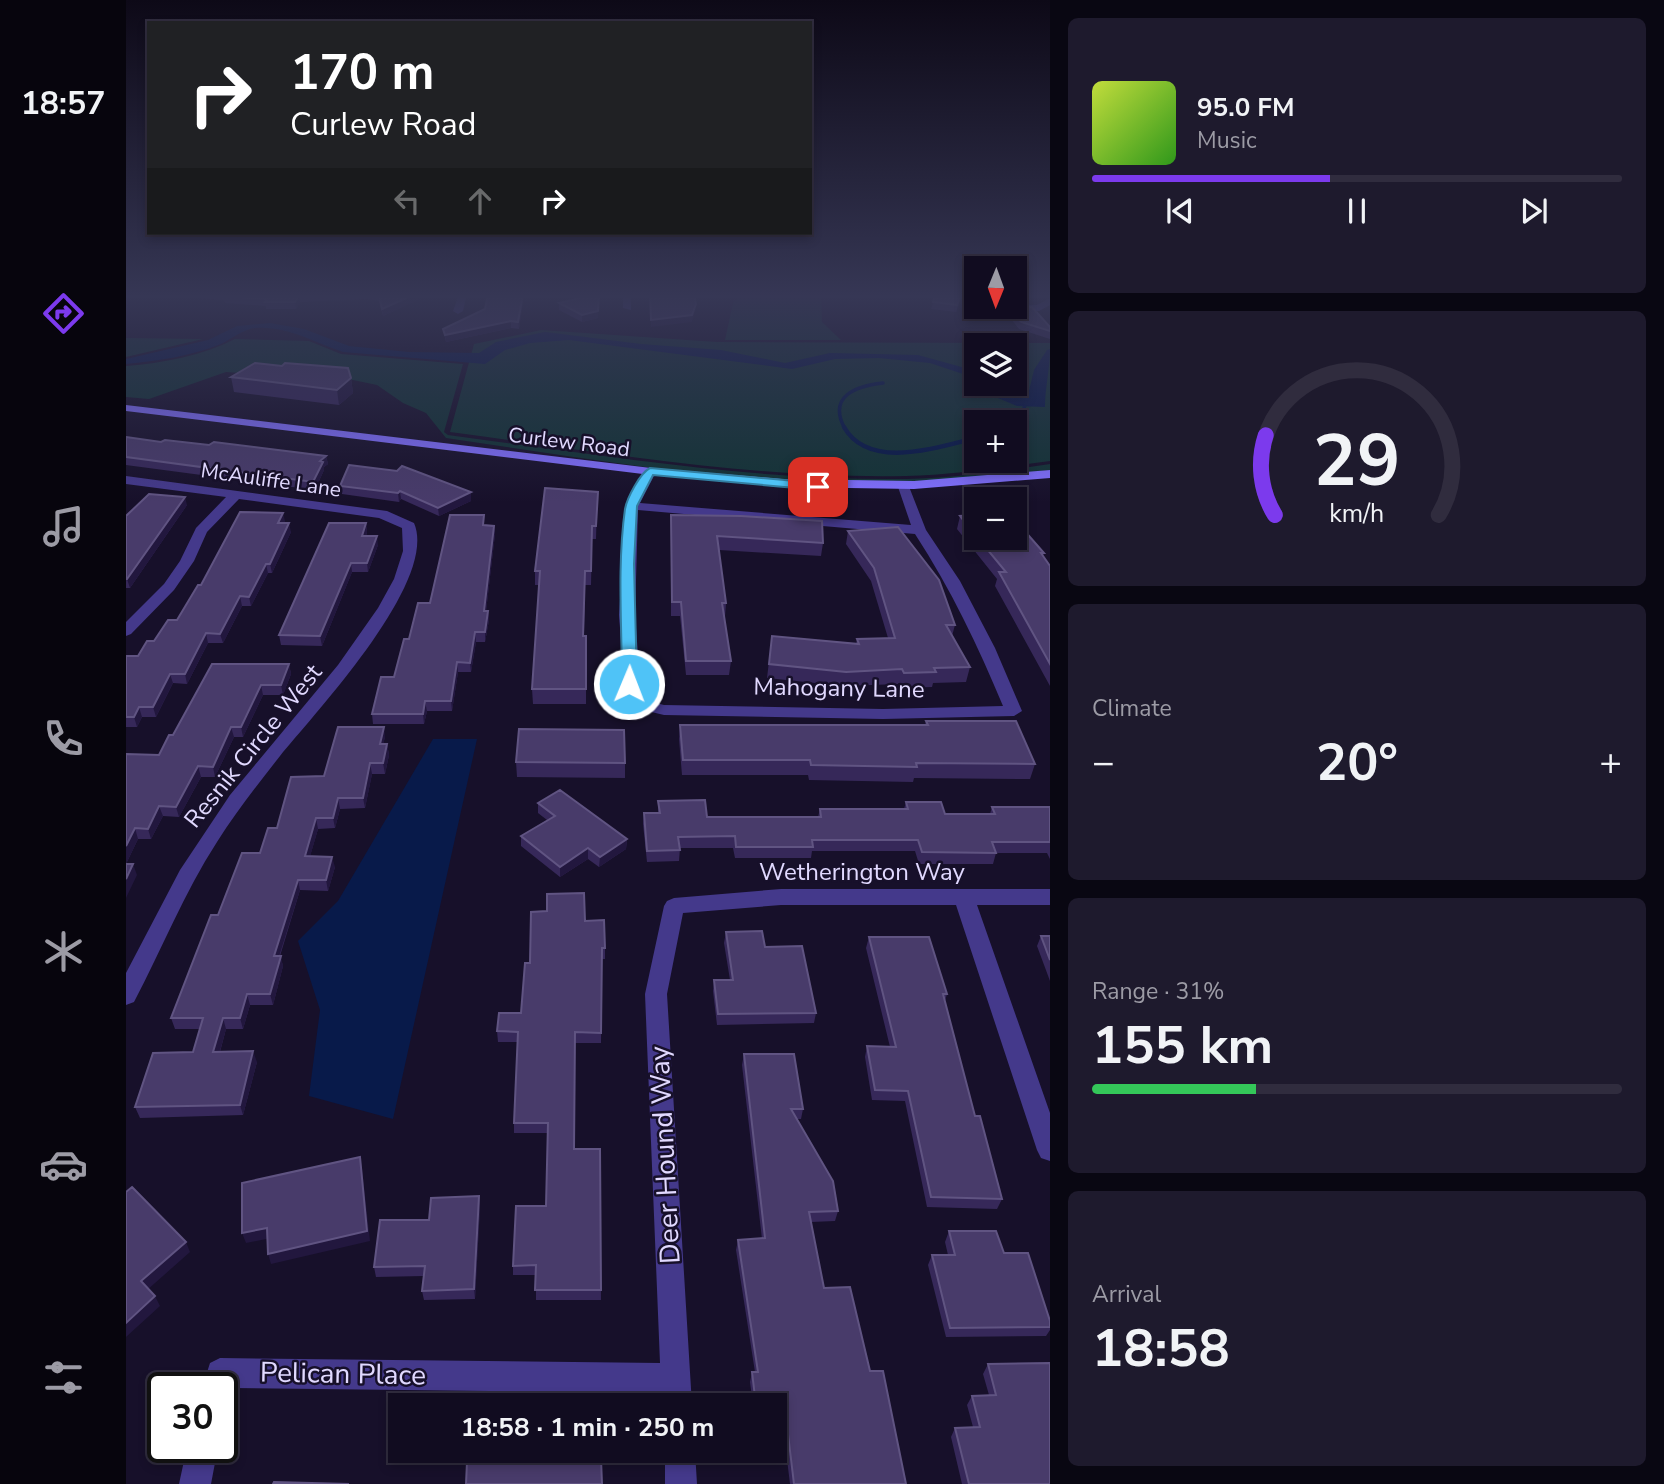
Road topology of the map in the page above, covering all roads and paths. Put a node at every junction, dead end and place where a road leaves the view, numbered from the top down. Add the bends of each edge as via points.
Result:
1 (126, 408) edge
2 (650, 472) junction
3 (1050, 474) edge
4 (126, 480) edge
5 (904, 487) junction
6 (235, 495) junction
7 (632, 506) junction
8 (410, 526) joint
9 (919, 530) junction
10 (126, 631) edge
11 (964, 897) junction
12 (1050, 897) edge
13 (674, 906) joint
14 (126, 996) edge
15 (1050, 1150) edge
16 (238, 1381) edge
17 (677, 1392) edge
18 (200, 1463) edge
19 (680, 1463) edge
20 (195, 1484) edge
21 (681, 1484) edge

1 - 2 main road, Curlew Road
2 - 5 main road, Curlew Road via 786,485
2 - 7 street
3 - 5 main road, Curlew Road
4 - 6 street, McAuliffe Lane
5 - 9 street
6 - 8 street, McAuliffe Lane via 382,514
6 - 10 street via 201,531 169,587
7 - 9 street
7 - 9 street, Mahogany Lane via 628,701 664,710 1014,711 953,581
8 - 14 street, Resnik Circle West via 412,541 402,576 369,637 210,836 173,898
11 - 12 street, Wetherington Way
11 - 13 street, Wetherington Way via 781,897
11 - 15 street
13 - 17 street, Deer Hound Way via 656,994
16 - 17 street, Pelican Place
18 - 20 street
19 - 21 street

